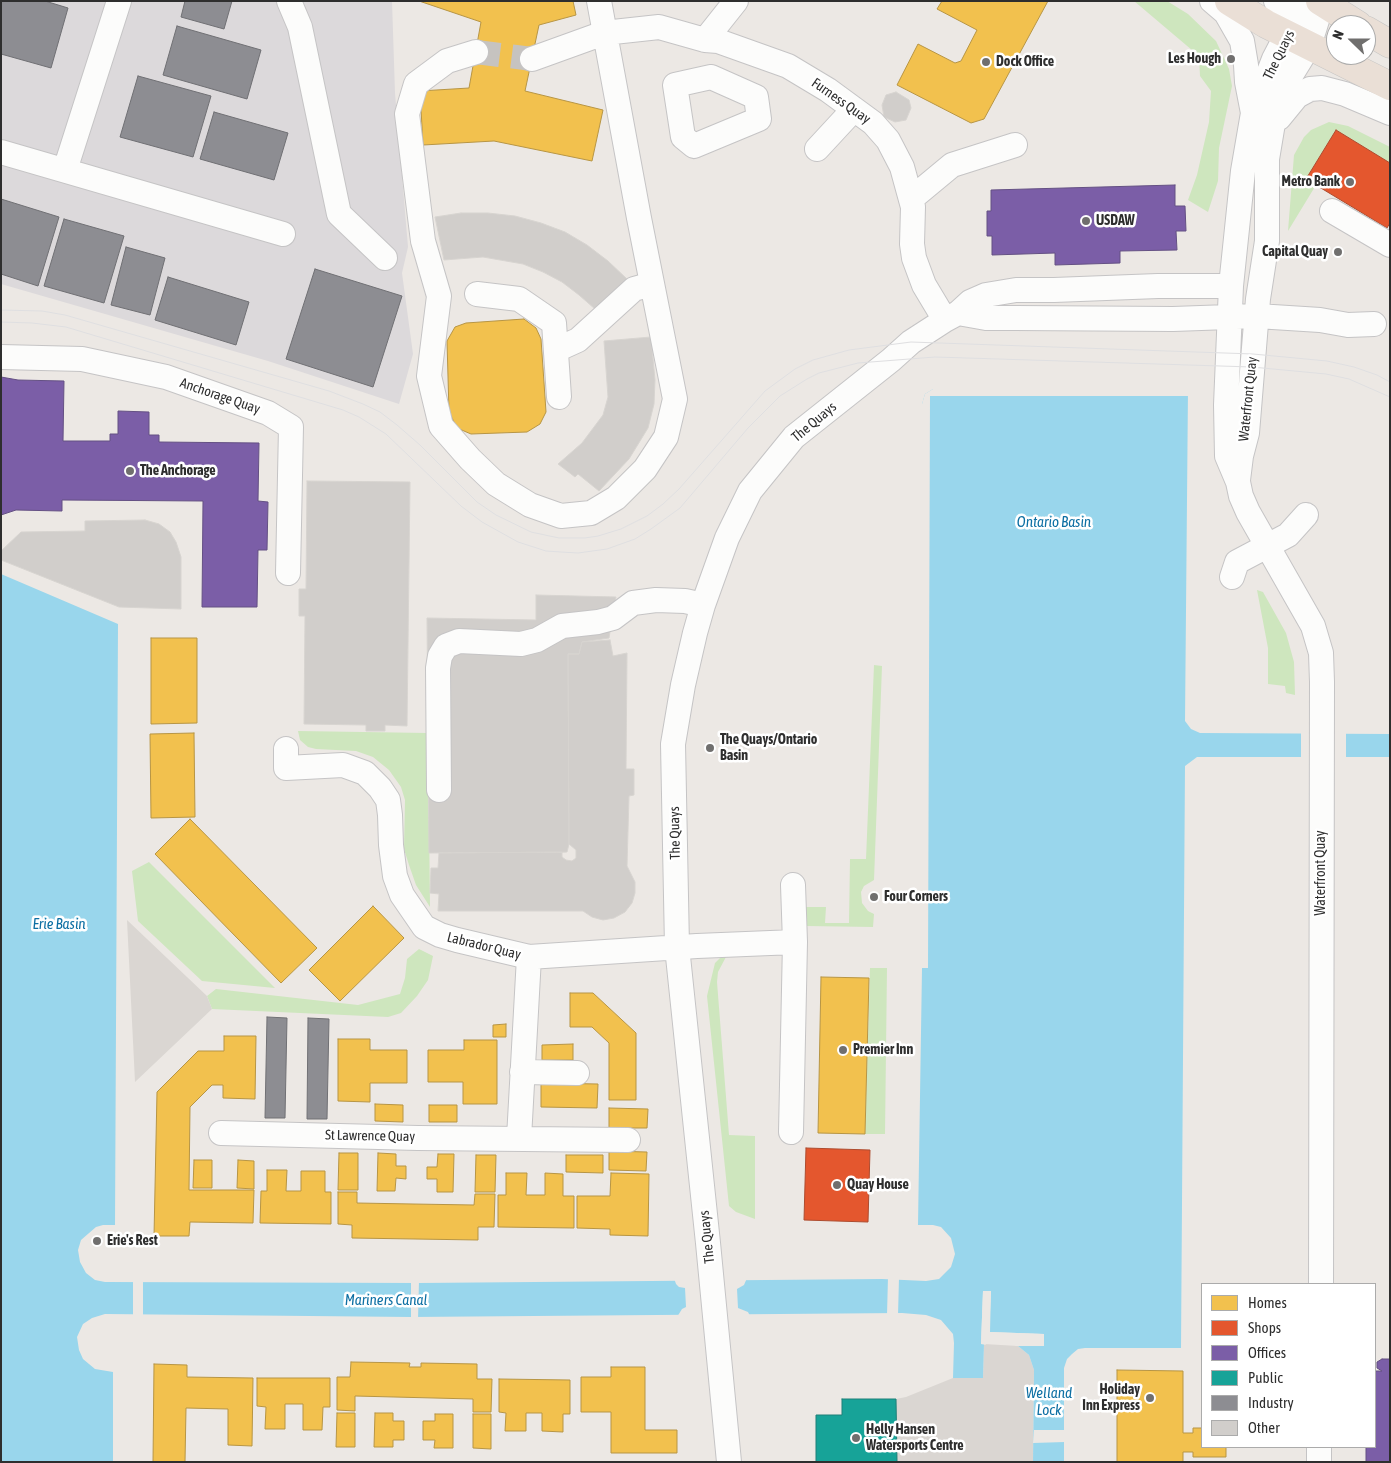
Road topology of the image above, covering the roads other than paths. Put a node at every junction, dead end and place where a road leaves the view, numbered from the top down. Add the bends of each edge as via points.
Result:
1 (119, 1) edge
2 (289, 1) edge
3 (599, 1) edge
4 (736, 1) edge
5 (1212, 1) edge
6 (1229, 1) edge
7 (1276, 1) edge
8 (1310, 17) edge
9 (1326, 20) edge
10 (604, 33) junction
11 (1376, 36) edge
12 (715, 42) junction
13 (1390, 44) edge
14 (476, 52) tunnel mouth
15 (532, 59) tunnel mouth
16 (711, 77) dead end
17 (1390, 86) edge
18 (854, 109) junction
19 (1253, 113) junction
20 (1390, 113) edge
21 (1272, 129) junction
22 (1015, 145) dead end
23 (817, 149) dead end
24 (1, 152) edge
25 (65, 170) junction
26 (911, 198) junction
27 (1332, 211) dead end
28 (283, 234) dead end
29 (1390, 246) edge
30 (385, 258) dead end
31 (652, 284) junction
32 (477, 294) dead end
33 (1242, 303) junction
34 (951, 317) junction
35 (1382, 326) edge
36 (556, 350) junction
37 (1, 357) edge
38 (559, 397) dead end
39 (1306, 515) dead end
40 (1268, 546) junction
41 (288, 573) dead end
42 (1232, 577) dead end
43 (703, 605) junction
44 (286, 758) dead end
45 (439, 790) dead end
46 (794, 885) dead end
47 (795, 942) junction
48 (677, 948) junction
49 (529, 957) junction
50 (522, 1072) junction
51 (577, 1073) dead end
52 (791, 1132) dead end
53 (221, 1133) dead end
54 (519, 1138) junction
55 (628, 1140) dead end
56 (1321, 1283) edge
57 (1320, 1448) edge
58 (729, 1462) edge
59 (1319, 1462) edge

1 - 25 street
2 - 30 street via 300,27 339,214
3 - 10 street
4 - 12 street
5 - 19 street via 1226,13 1242,41
6 - 8 highway
7 - 8 street
8 - 9 highway
8 - 17 highway
8 - 19 street, The Quays via 1274,59
8 - 21 street, The Quays via 1298,66 1288,80 1276,109
10 - 12 street, Furness Quay via 659,27
10 - 15 street, Furness Quay
10 - 31 street
11 - 13 highway
12 - 16 street
12 - 18 street, Furness Quay via 788,66
14 - 31 street via 447,61 416,84 407,114 424,241 439,296 429,376 441,426 496,484 530,505 561,516 591,513 616,498 645,469 666,437 674,399
18 - 23 street
18 - 26 street, Furness Quay via 888,140 902,167
19 - 33 street, The Quays via 1244,171
20 - 21 street via 1345,94 1310,88 1297,96
21 - 33 street, The Quays via 1267,158 1267,241
22 - 26 street via 952,165
24 - 25 street
25 - 28 street
26 - 34 street, Furness Quay via 914,258 924,285
27 - 29 street
31 - 36 street via 634,289 578,340
32 - 36 street via 519,299 554,323
33 - 34 street via 1173,319
33 - 34 street, The Quays via 1158,286 1016,290 986,295 970,302
33 - 35 street via 1322,304
33 - 40 street, Waterfront Quay via 1226,426 1228,456 1248,512
34 - 43 street, The Quays via 911,342 794,437 750,491 726,538
36 - 38 street
37 - 41 street, Anchorage Quay via 82,359 166,377 268,413 291,427
39 - 40 street via 1288,535
40 - 42 street via 1237,562
40 - 56 street, Waterfront Quay via 1313,626 1321,654
43 - 45 street via 656,600 633,603 613,618 562,626 537,640 521,644 459,641 446,646 438,668
43 - 48 street, The Quays via 683,685 673,744
44 - 49 street, Labrador Quay via 343,765 365,773 380,788 388,800 395,876 402,895 424,927 456,940
46 - 47 street
47 - 48 street, Labrador Quay
47 - 52 street
48 - 49 street, Labrador Quay
48 - 58 street, The Quays
49 - 50 street
50 - 51 street
50 - 54 street
53 - 54 street, St Lawrence Quay
54 - 55 street, St Lawrence Quay
57 - 59 street

